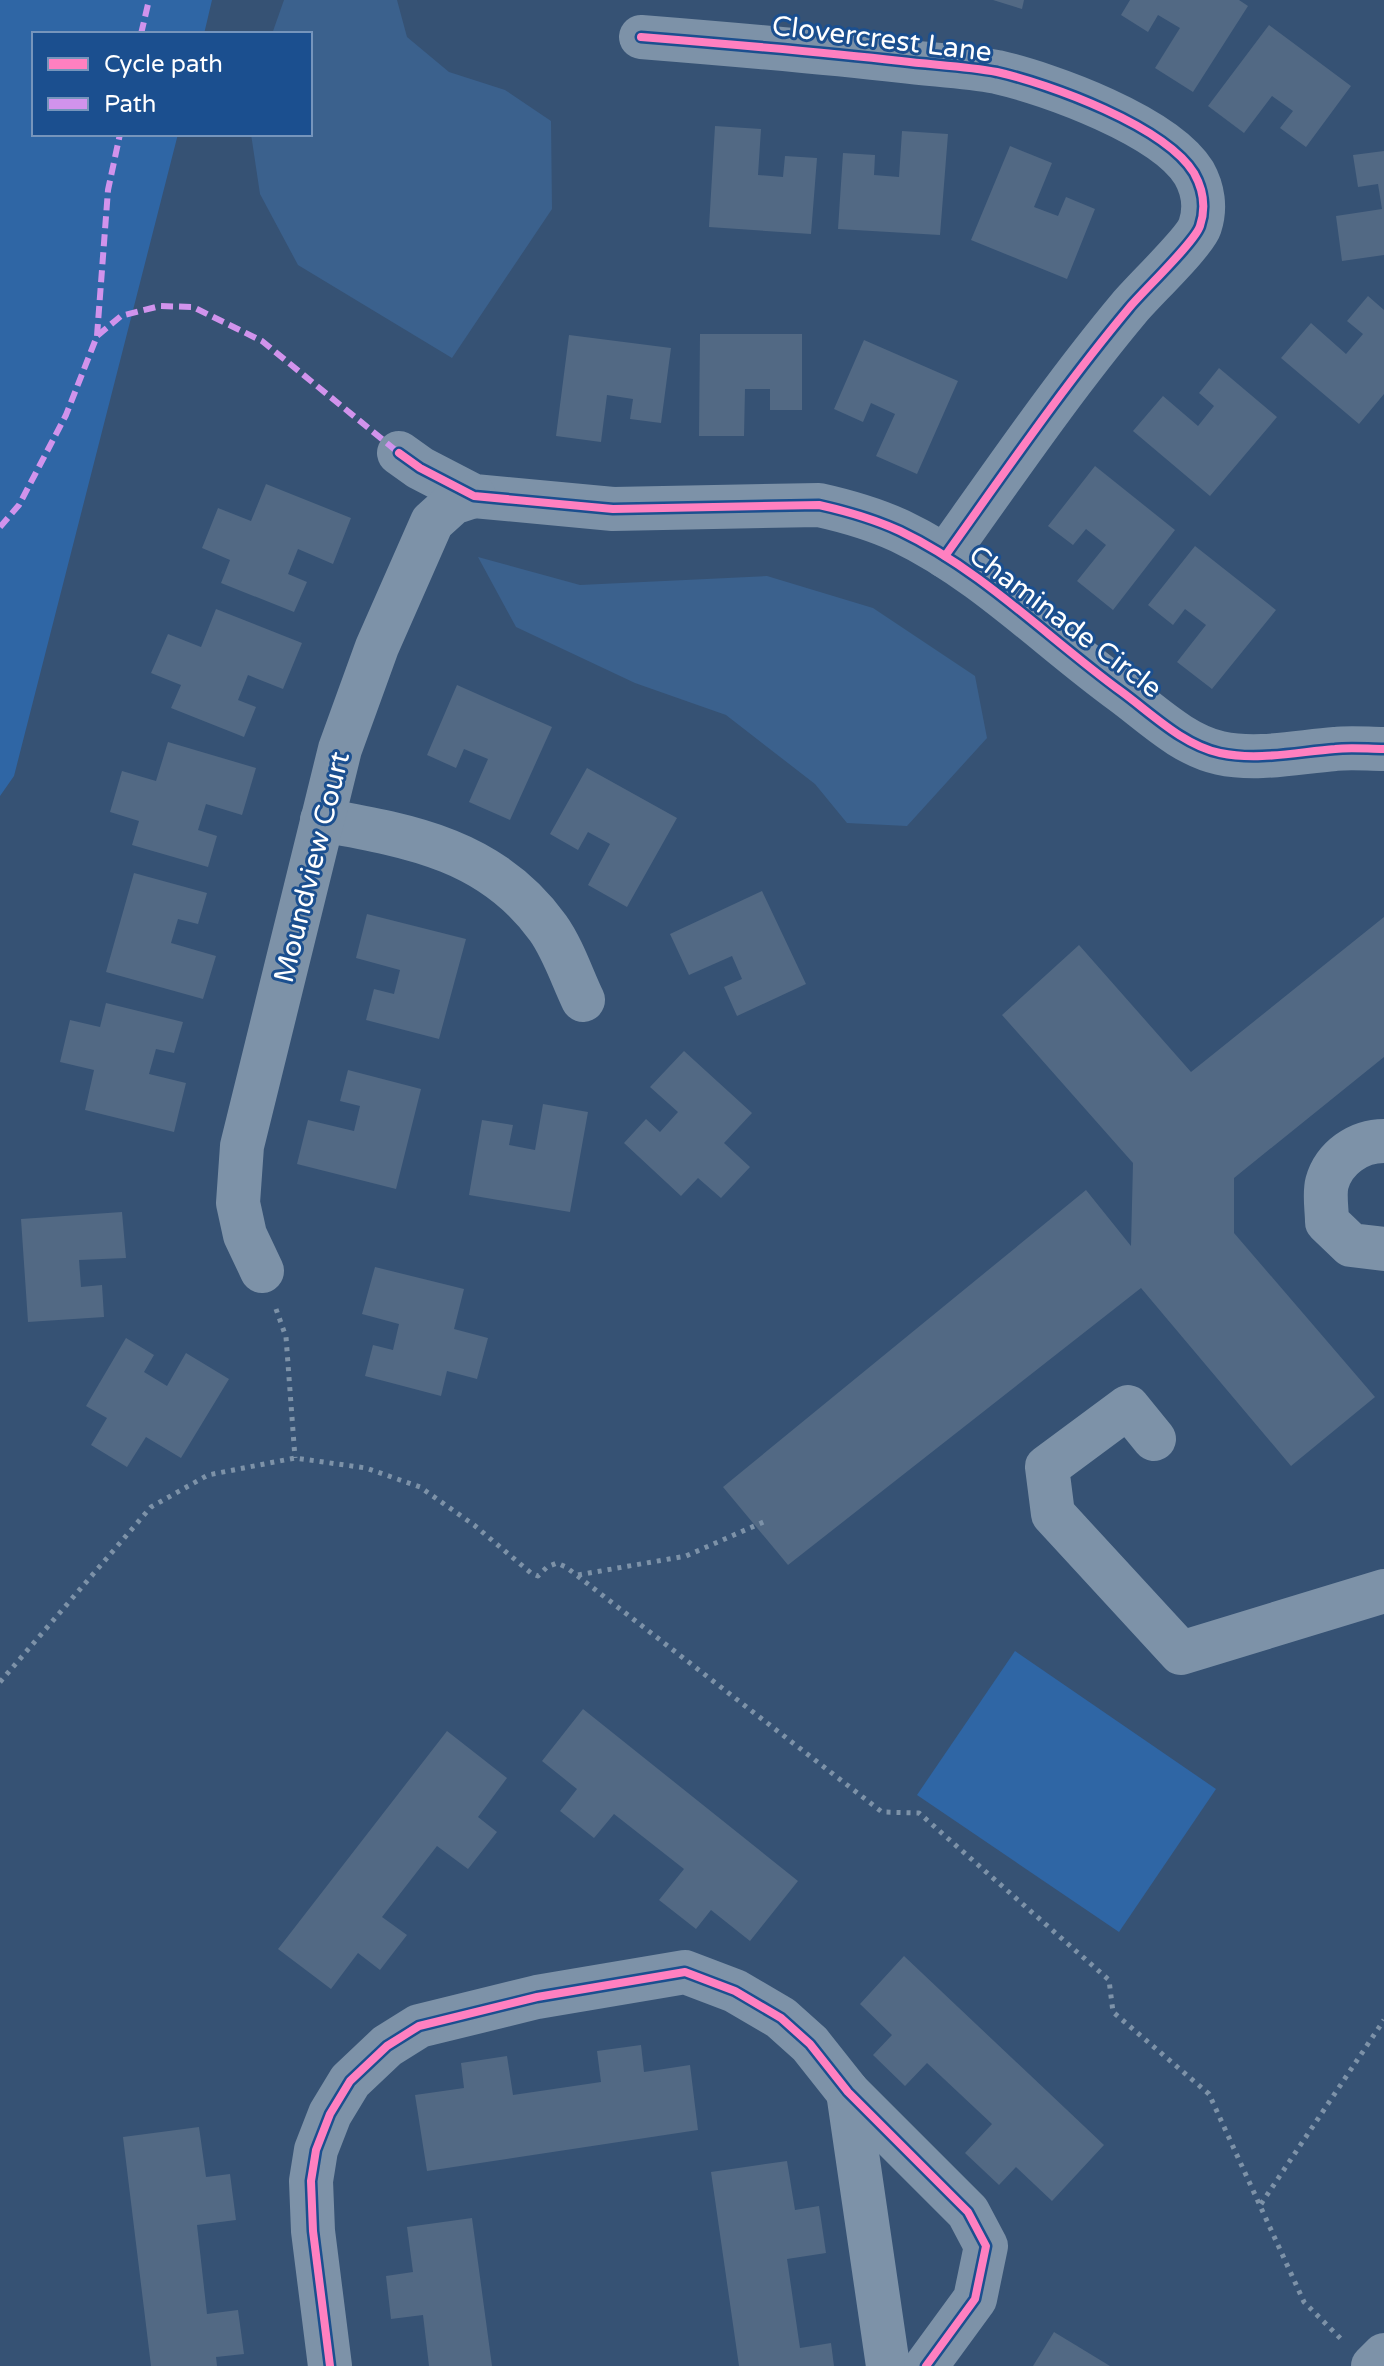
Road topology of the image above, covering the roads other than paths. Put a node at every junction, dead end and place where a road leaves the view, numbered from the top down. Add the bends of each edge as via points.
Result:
1 (641, 37) dead end
2 (399, 453) dead end
3 (474, 496) junction
4 (945, 556) junction
5 (1384, 749) edge
6 (322, 820) junction
7 (583, 1000) dead end
8 (1384, 1141) edge
9 (1384, 1249) edge
10 (262, 1271) road end
11 (1154, 1439) dead end
12 (1384, 1591) edge
13 (848, 2092) junction
14 (330, 2366) edge
15 (888, 2366) edge
16 (926, 2366) edge

1 - 4 street, Clovercrest Lane via 996,72 1053,88 1125,119 1193,172 1204,210 1199,230 1070,381
2 - 3 street, Chaminade Circle
3 - 4 street, Chaminade Circle via 613,509 819,505 900,531
3 - 6 street, Moundview Court via 453,503 432,522 377,647 340,749
4 - 5 street, Chaminade Circle via 1188,741 1218,753 1250,757
6 - 7 street via 454,851 490,870 521,895 550,930
6 - 10 street, Moundview Court via 242,1146 238,1203 245,1235
8 - 9 street via 1372,1141 1341,1157 1326,1185 1327,1222 1351,1245
11 - 12 street via 1128,1407 1047,1467 1053,1514 1181,1653
13 - 14 street via 810,2044 781,2018 735,1991 685,1972 537,1997 419,2026 387,2046 350,2081 316,2150 313,2231
13 - 15 street
13 - 16 street via 968,2212 986,2246 975,2299

